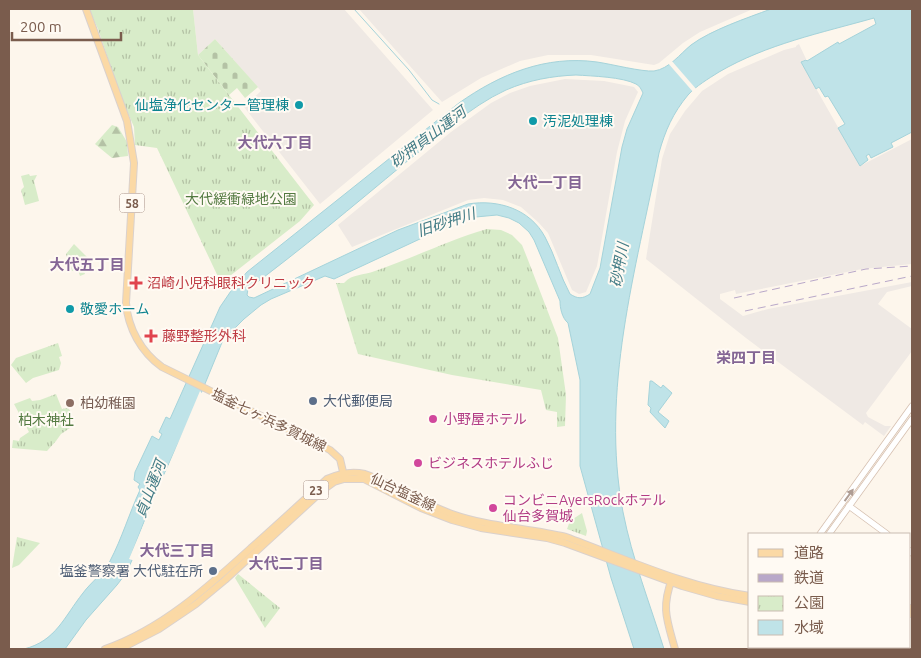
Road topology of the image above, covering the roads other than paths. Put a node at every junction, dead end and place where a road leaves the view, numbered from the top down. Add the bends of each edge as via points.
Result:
1 (86, 9) edge
2 (912, 406) edge
3 (912, 420) edge
4 (344, 476) junction
5 (849, 506) junction
6 (821, 533) edge
7 (830, 533) edge
8 (886, 533) edge
9 (672, 580) junction
10 (748, 596) edge
11 (748, 602) edge
12 (118, 648) edge
13 (105, 649) edge
14 (675, 649) edge

1 - 4 main road, 塩釜七ヶ浜多賀城線 / 58 via 127,121 134,163 126,298 138,342 162,366 330,450 340,459
6 -> 2 street
3 - 5 street
4 - 9 main road, 仙台塩釜線 / 23 via 364,480 436,515 467,525 547,538 598,552
4 - 12 main road, 23 via 323,490 196,604 159,629
5 - 7 street
5 - 8 street
9 - 10 main road, 仙台塩釜線 / 23
9 - 11 main road, 仙台塩釜線 / 23 via 717,596
9 - 14 main road via 665,612
12 - 13 main road, 23

